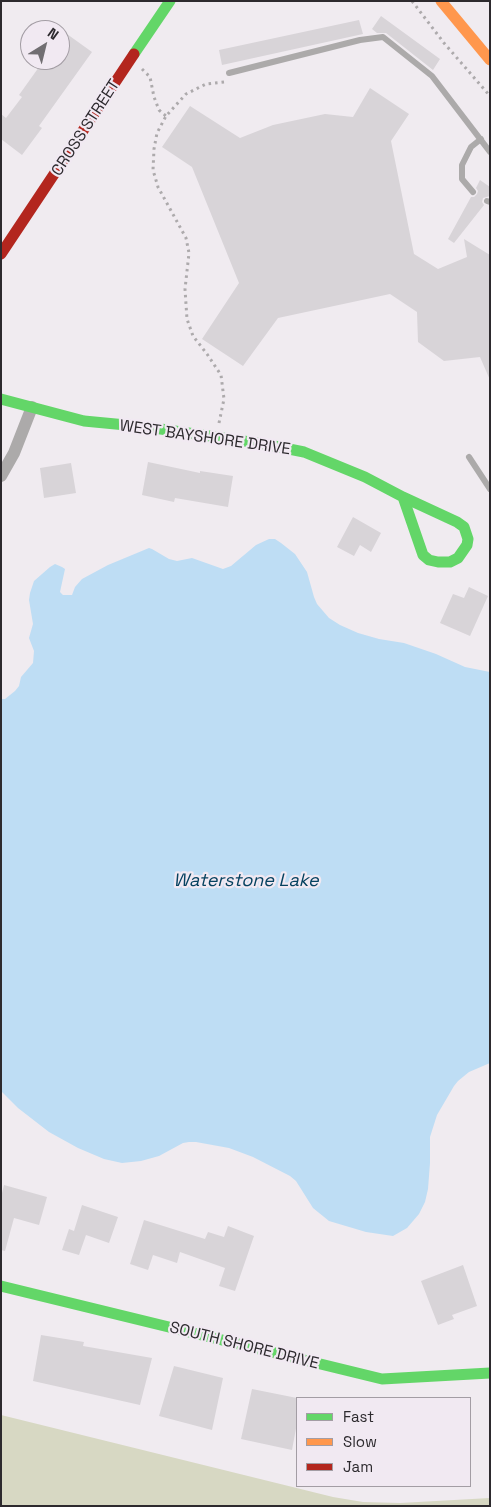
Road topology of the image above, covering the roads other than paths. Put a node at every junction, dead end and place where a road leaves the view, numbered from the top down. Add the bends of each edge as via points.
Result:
1 (170, 1) edge
2 (441, 1) edge
3 (490, 60) edge
4 (229, 73) road end
5 (480, 140) junction
6 (490, 152) edge
7 (473, 192) dead end
8 (1, 254) edge
9 (1, 398) edge
10 (32, 407) junction
11 (469, 457) dead end
12 (1, 476) edge
13 (490, 488) edge
14 (403, 497) junction
15 (1, 1286) edge
16 (490, 1373) edge

1 - 8 street, CROSS STREET
2 - 3 street
4 - 5 lane via 383,37 432,76
5 - 6 lane
5 - 7 lane via 471,148 462,165 462,179
9 - 10 street, WEST BAYSHORE DRIVE
10 - 12 street
10 - 14 street, WEST BAYSHORE DRIVE via 84,421 147,427 304,452
11 - 13 lane
14 - 14 street, WEST BAYSHORE DRIVE via 464,527 467,546 458,558 450,562 428,560
15 - 16 street, SOUTH SHORE DRIVE via 382,1379

